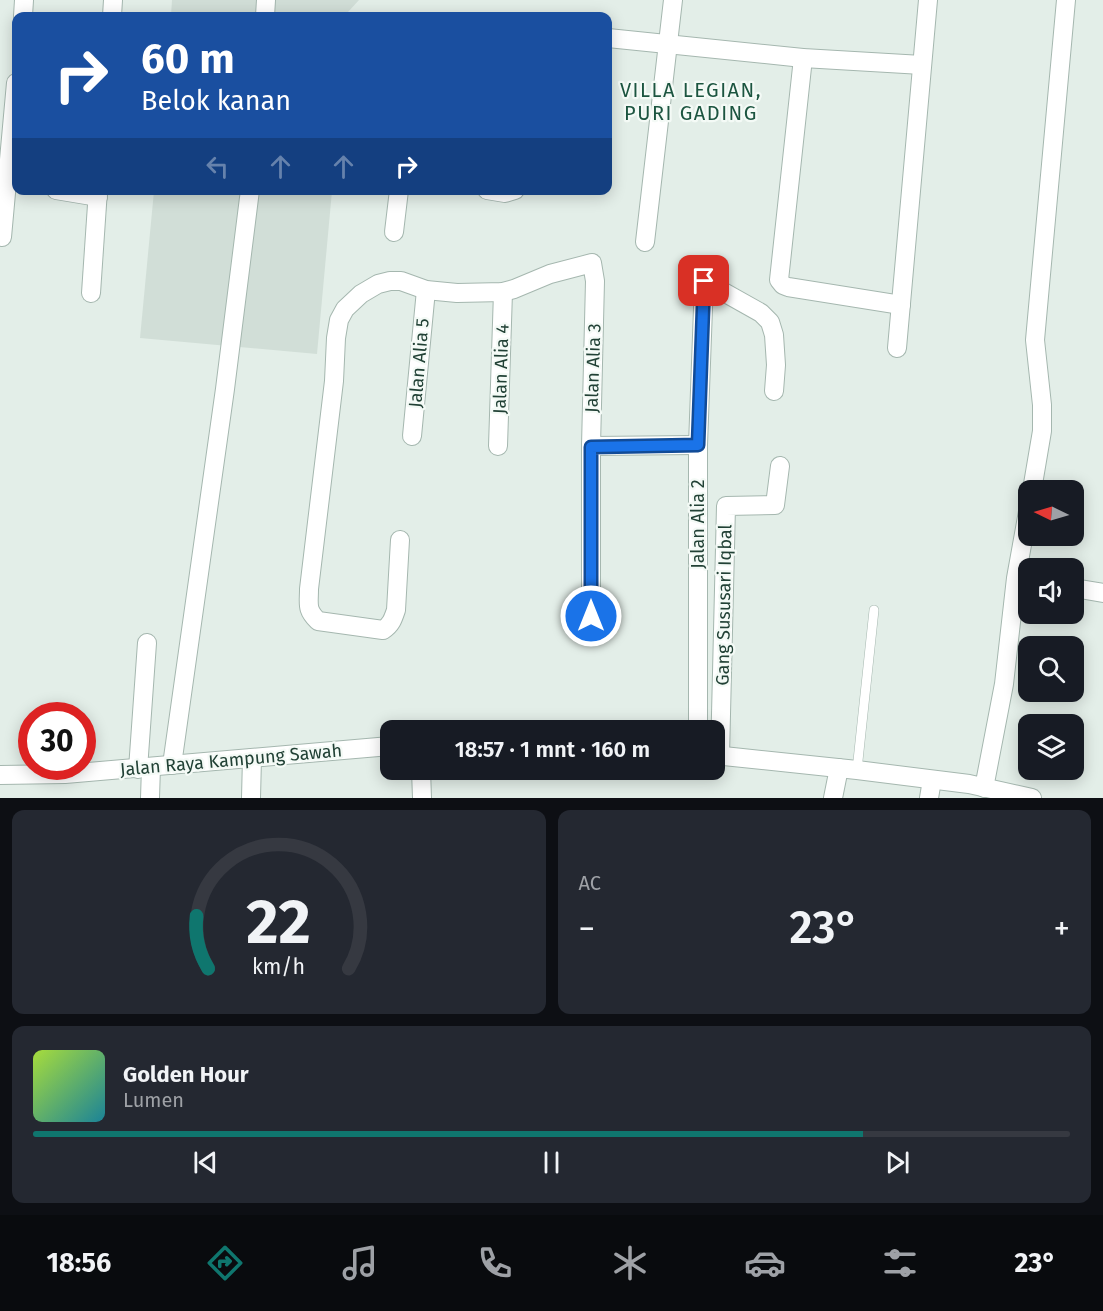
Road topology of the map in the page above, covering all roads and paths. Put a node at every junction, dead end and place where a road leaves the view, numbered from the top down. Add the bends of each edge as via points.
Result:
1 (673, 0) edge
2 (928, 0) edge
3 (1066, 0) edge
4 (612, 38) edge
5 (668, 44) junction
6 (803, 58) junction
7 (922, 65) junction
8 (12, 134) edge
9 (8, 184) edge
10 (98, 195) edge
11 (249, 195) edge
12 (398, 195) edge
13 (394, 232) dead end
14 (2, 237) dead end
15 (645, 242) dead end
16 (426, 290) junction
17 (503, 292) junction
18 (91, 293) dead end
19 (901, 305) junction
20 (897, 348) dead end
21 (774, 391) dead end
22 (412, 436) dead end
23 (698, 445) junction
24 (498, 446) dead end
25 (591, 447) junction
26 (780, 466) dead end
27 (1034, 480) edge
28 (400, 540) dead end
29 (1084, 590) edge
30 (1103, 593) edge
31 (1018, 607) edge
32 (874, 609) dead end
33 (591, 616) dead end
34 (147, 643) dead end
35 (698, 720) edge
36 (718, 720) edge
37 (380, 747) edge
38 (725, 757) edge
39 (252, 758) junction
40 (172, 765) junction
41 (145, 768) junction
42 (848, 769) junction
43 (0, 775) edge
44 (421, 780) edge
45 (984, 788) junction
46 (930, 789) edge
47 (150, 798) edge
48 (251, 798) edge
49 (422, 798) edge
50 (833, 798) edge
51 (1032, 798) edge

1 - 5 street
2 - 7 street
3 - 27 street via 1035,340 1042,431
4 - 5 street
5 - 6 street
5 - 15 street
6 - 7 street
6 - 19 street via 778,280 788,287
7 - 19 street
8 - 9 street
9 - 14 street
10 - 18 street
11 - 40 street
12 - 13 street
16 - 17 street
16 - 22 street, Jalan Alia 5
16 - 28 street via 401,281 378,284 361,294 339,320 309,589 311,614 318,621 383,630 388,627 396,610
17 - 24 street, Jalan Alia 4
17 - 25 street, Jalan Alia 3 via 592,263 595,281
19 - 20 street
21 - 23 street, Jalan Alia 2 via 776,365 770,322 753,307 704,281
23 - 25 street
23 - 35 street, Jalan Alia 2
25 - 33 street, Jalan Alia 3
26 - 36 street, Gang Sususari Iqbal via 776,505 726,506
29 - 30 street
31 - 45 street
32 - 42 lane
34 - 41 street
37 - 39 street, Jalan Raya Kampung Sawah
38 - 42 street
39 - 40 street, Jalan Raya Kampung Sawah
39 - 48 street
40 - 41 street, Jalan Raya Kampung Sawah
41 - 43 street, Jalan Raya Kampung Sawah
41 - 47 street
42 - 46 street
42 - 50 street
44 - 49 street
45 - 46 street via 969,784
45 - 51 street

